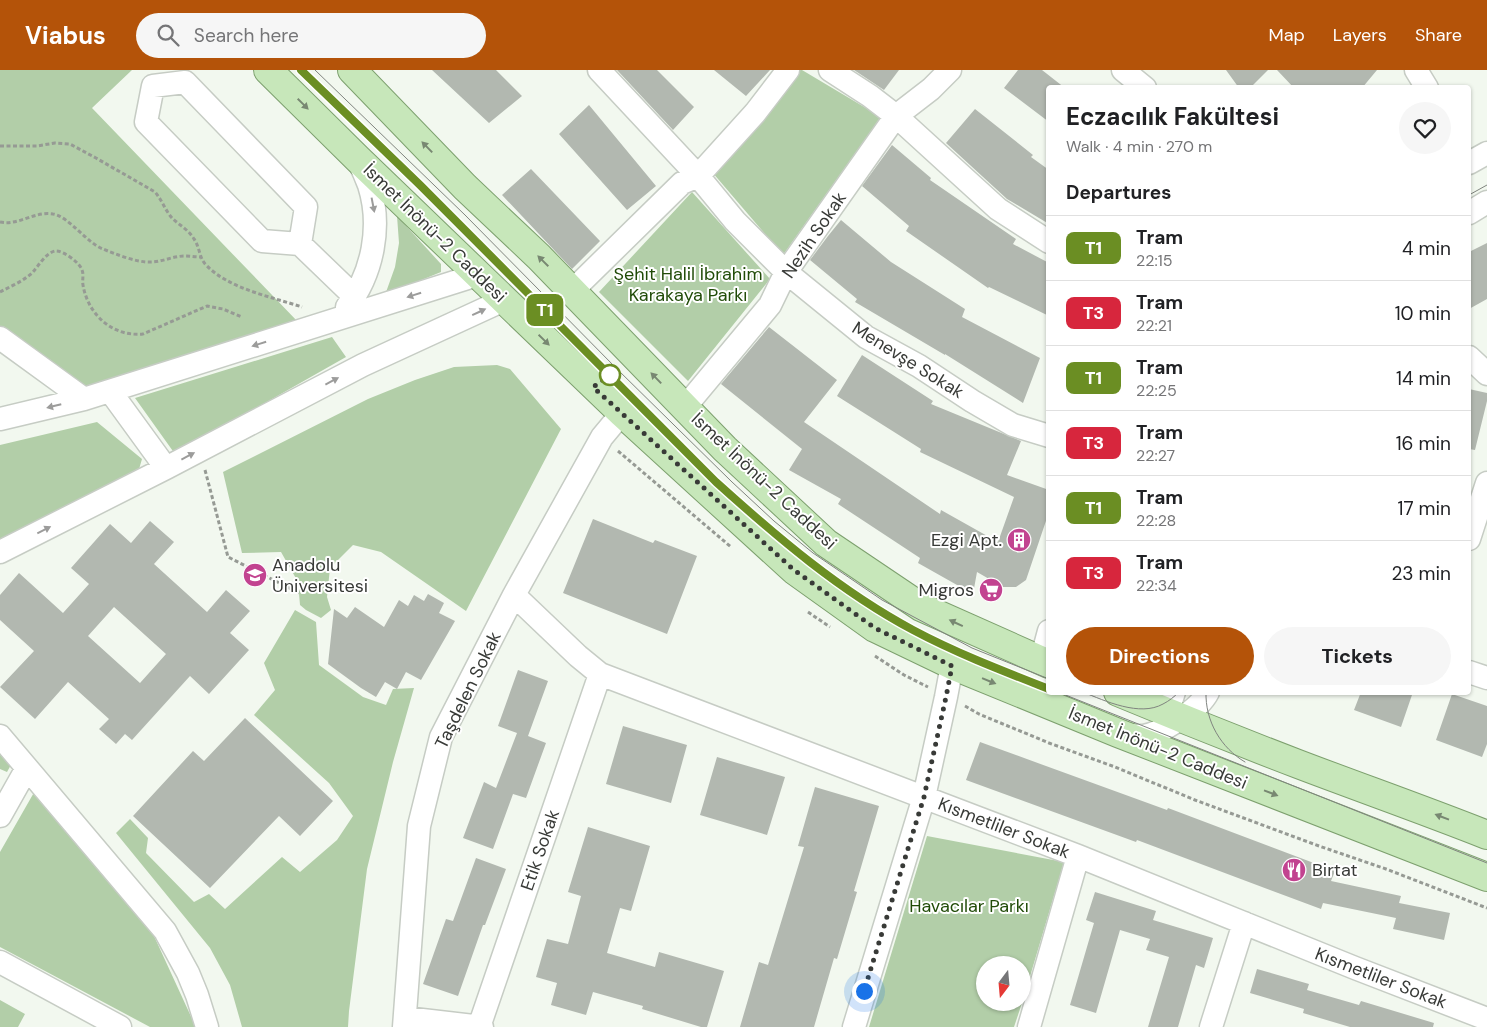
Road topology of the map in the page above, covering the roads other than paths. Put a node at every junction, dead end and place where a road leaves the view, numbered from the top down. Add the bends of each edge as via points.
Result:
1 (268, 70) edge
2 (352, 70) edge
3 (599, 70) edge
4 (788, 70) edge
5 (830, 70) edge
6 (950, 70) edge
7 (1123, 70) edge
8 (1416, 70) edge
9 (1141, 85) edge
10 (1426, 85) edge
11 (896, 116) junction
12 (358, 159) junction
13 (698, 176) junction
14 (1487, 202) edge
15 (1471, 212) edge
16 (1046, 240) edge
17 (300, 244) junction
18 (786, 272) junction
19 (477, 275) junction
20 (572, 291) junction
21 (355, 297) junction
22 (504, 300) junction
23 (338, 320) junction
24 (0, 338) edge
25 (1471, 359) edge
26 (1487, 374) edge
27 (110, 391) junction
28 (84, 399) junction
29 (685, 407) junction
30 (622, 414) junction
31 (0, 419) edge
32 (1046, 435) edge
33 (166, 468) junction
34 (1487, 483) edge
35 (1471, 533) edge
36 (0, 552) edge
37 (514, 595) junction
38 (1045, 662) edge
39 (952, 666) junction
40 (1471, 673) edge
41 (600, 674) junction
42 (1487, 678) edge
43 (1126, 695) edge
44 (1208, 695) edge
45 (1210, 695) edge
46 (1171, 713) edge
47 (1118, 733) junction
48 (0, 736) edge
49 (1240, 742) junction
50 (1184, 759) junction
51 (27, 768) junction
52 (924, 797) junction
53 (3, 803) edge
54 (1487, 835) edge
55 (1078, 856) junction
56 (1487, 877) edge
57 (1244, 923) junction
58 (0, 962) edge
59 (1487, 1019) edge
60 (405, 1022) edge
61 (120, 1027) edge
62 (207, 1027) edge
63 (481, 1027) edge
64 (854, 1027) edge
65 (1029, 1027) edge
66 (1211, 1027) edge

1 -> 12 main road, İsmet İnönü-2 Caddesi
20 -> 2 main road, İsmet İnönü-2 Caddesi
3 - 13 street, Menevşe Sokak
4 - 13 street via 755,113
5 - 11 street
6 - 11 street, Nezih Sokak
7 - 9 street
8 - 10 street
11 - 16 street via 998,209
11 - 18 street, Nezih Sokak
12 - 19 main road, İsmet İnönü-2 Caddesi
12 -> 21 street via 369,186 374,214 374,243 367,271
13 - 18 street, Menevşe Sokak via 735,221
13 - 20 street via 682,183
14 - 15 street
17 - 17 street via 262,241 146,122 152,86 185,82 306,207
17 - 21 street
18 - 29 street, Nezih Sokak via 770,305
18 - 32 street, Menevşe Sokak via 866,337 1013,425
19 - 22 main road, İsmet İnönü-2 Caddesi
19 -> 23 street
29 -> 20 main road, İsmet İnönü-2 Caddesi
21 - 23 street
22 -> 30 main road, İsmet İnönü-2 Caddesi
33 -> 22 street via 363,365
23 -> 27 street
24 - 28 street
25 - 26 street
27 - 28 street
27 - 33 street
28 -> 31 street
38 -> 29 main road, İsmet İnönü-2 Caddesi via 922,607 826,542 725,449
30 - 37 street, Taşdelen Sokak via 602,437
30 - 39 main road, İsmet İnönü-2 Caddesi via 794,570 875,628
36 -> 33 street
34 - 35 street
37 - 41 street, Kısmetliler Sokak
37 - 60 street, Taşdelen Sokak via 441,737 419,826
39 -> 47 main road, İsmet İnönü-2 Caddesi
39 - 52 street
40 - 42 street
41 - 52 street, Kısmetliler Sokak
41 - 63 street, Etik Sokak
43 - 46 main road, İsmet İnönü-2 Caddesi
44 - 46 street via 1196,709
45 - 49 street via 1213,712 1219,723
46 - 47 street via 1150,734
46 - 49 main road, İsmet İnönü-2 Caddesi
46 - 50 street via 1163,735 1170,749
47 - 50 main road, İsmet İnönü-2 Caddesi
48 - 51 street
54 -> 49 main road, İsmet İnönü-2 Caddesi
50 -> 56 main road, İsmet İnönü-2 Caddesi
51 - 53 street
51 - 62 street via 165,930 188,973
52 - 55 street, Kısmetliler Sokak
52 - 64 street
55 - 57 street, Kısmetliler Sokak
55 - 65 street
57 - 59 street, Kısmetliler Sokak
57 - 66 street
58 - 61 street
60 - 63 street

